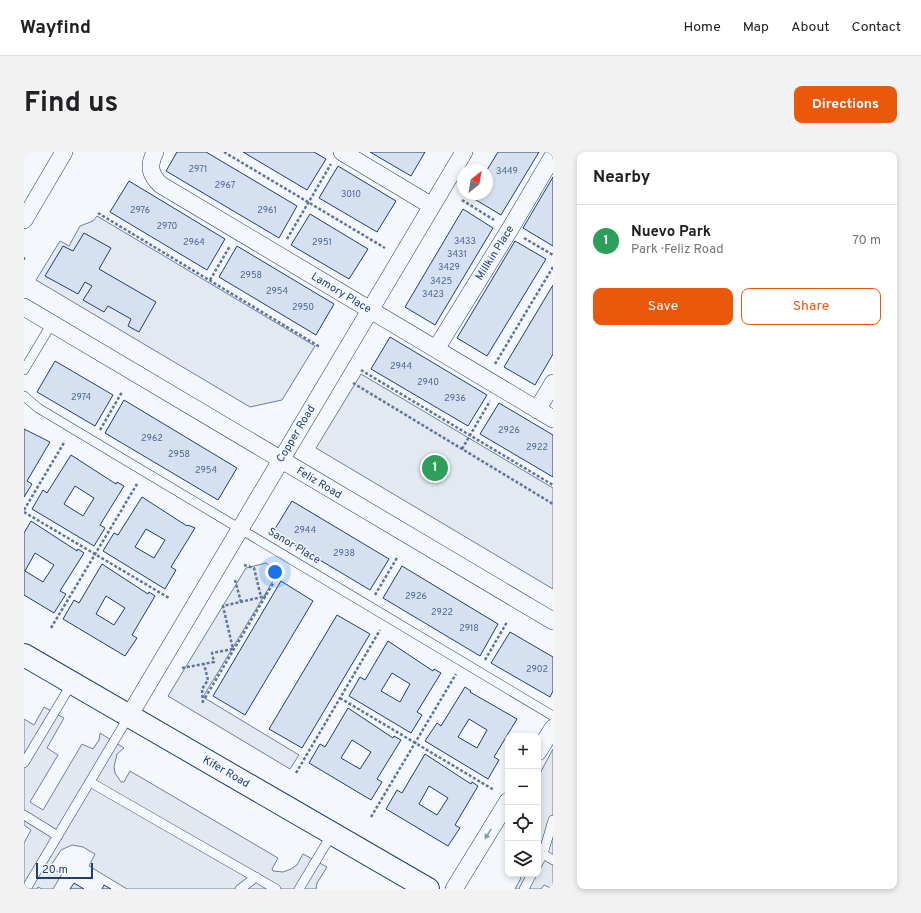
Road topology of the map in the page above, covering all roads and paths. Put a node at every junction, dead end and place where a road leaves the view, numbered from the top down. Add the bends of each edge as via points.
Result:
1 (64, 152) edge
2 (154, 152) edge
3 (224, 152) edge
4 (464, 152) edge
5 (339, 155) edge
6 (553, 156) edge
7 (309, 202) junction
8 (432, 206) junction
9 (98, 213) dead end
10 (24, 220) edge
11 (238, 231) junction
12 (278, 255) junction
13 (24, 257) edge
14 (400, 257) junction
15 (24, 261) edge
16 (553, 267) edge
17 (210, 280) junction
18 (24, 306) edge
19 (369, 309) junction
20 (52, 323) junction
21 (320, 347) dead end
22 (436, 349) junction
23 (493, 368) dead end
24 (24, 370) edge
25 (361, 370) dead end
26 (553, 382) edge
27 (353, 383) dead end
28 (499, 387) junction
29 (122, 392) dead end
30 (24, 396) edge
31 (537, 410) junction
32 (553, 419) edge
33 (470, 435) junction
34 (65, 440) dead end
35 (93, 440) junction
36 (462, 449) junction
37 (281, 459) junction
38 (138, 483) dead end
39 (553, 485) edge
40 (553, 504) edge
41 (24, 511) edge
42 (240, 528) junction
43 (95, 554) junction
44 (398, 556) dead end
45 (244, 565) dead end
46 (282, 570) dead end
47 (235, 580) dead end
48 (266, 596) junction
49 (169, 598) dead end
50 (261, 598) junction
51 (240, 602) junction
52 (369, 605) junction
53 (507, 622) dead end
54 (553, 622) edge
55 (51, 628) dead end
56 (380, 630) dead end
57 (24, 654) edge
58 (204, 664) junction
59 (182, 668) dead end
60 (478, 671) junction
61 (456, 674) dead end
62 (72, 683) junction
63 (206, 698) dead end
64 (340, 698) junction
65 (203, 703) dead end
66 (129, 716) junction
67 (553, 716) edge
68 (553, 728) edge
69 (415, 743) junction
70 (541, 747) edge
71 (27, 750) edge
72 (24, 763) edge
73 (296, 773) dead end
74 (90, 782) junction
75 (503, 796) edge
76 (24, 815) edge
77 (371, 816) dead end
78 (553, 820) edge
79 (332, 834) junction
80 (58, 836) junction
81 (543, 854) junction
82 (541, 858) edge
83 (553, 860) edge
84 (256, 877) junction
85 (530, 877) edge
86 (26, 889) edge
87 (240, 889) edge
88 (276, 889) edge
89 (299, 889) edge
90 (428, 889) edge
91 (454, 889) edge
92 (524, 889) edge

1 - 10 street
2 - 11 street, Lamory Place via 151,171 161,185
3 - 7 path
4 - 8 street, Copper Road
5 - 7 path
5 - 8 street
6 - 22 street, Millkin Place
7 - 12 path
7 - 14 path
8 - 14 street, Copper Road
9 - 17 path
11 - 12 street, Lamory Place
11 - 17 path
12 - 19 street, Lamory Place
13 - 15 path
14 - 19 street, Copper Road
16 - 23 path
17 - 21 path
18 - 20 street, Feliz Road
19 - 22 street, Lamory Place
19 - 37 street, Copper Road
20 - 24 lane
20 - 37 street, Feliz Road
22 - 28 street, Lamory Place
25 - 33 path
26 - 31 street
27 - 36 path
28 - 31 street, Lamory Place
28 - 33 path
29 - 35 path
30 - 35 lane, Sanor Place via 38,408
31 - 32 street, Lamory Place
33 - 36 path
33 - 39 path
34 - 41 path
35 - 42 lane, Sanor Place
36 - 40 path
37 - 42 street, Copper Road
37 - 54 street, Feliz Road
38 - 43 path
41 - 43 path
42 - 52 lane, Sanor Place
42 - 66 street, Copper Road
43 - 49 path
43 - 55 path
44 - 52 path
45 - 50 path via 254,568
46 - 48 path
47 - 51 path
48 - 50 path
48 - 63 path
50 - 51 path
51 - 58 path via 222,606 233,649 212,653 214,662
52 - 60 lane, Sanor Place
53 - 60 path
56 - 64 path
57 - 62 main road, Kifer Road
58 - 59 path
58 - 65 path via 208,680 202,689
60 - 67 lane, Sanor Place
61 - 69 path
62 - 66 main road, Kifer Road
62 - 71 lane
64 - 69 path
64 - 73 path
66 - 74 lane
66 - 79 main road, Kifer Road
68 - 70 street
69 - 75 path
69 - 77 path
71 - 72 lane
74 - 80 lane
74 - 84 lane
75 -> 91 street
76 - 80 lane
78 - 81 lane
79 - 89 lane
79 - 90 main road, Kifer Road
80 - 86 lane
81 - 82 lane
81 - 83 lane
84 - 87 lane
84 - 88 lane
85 - 92 lane

